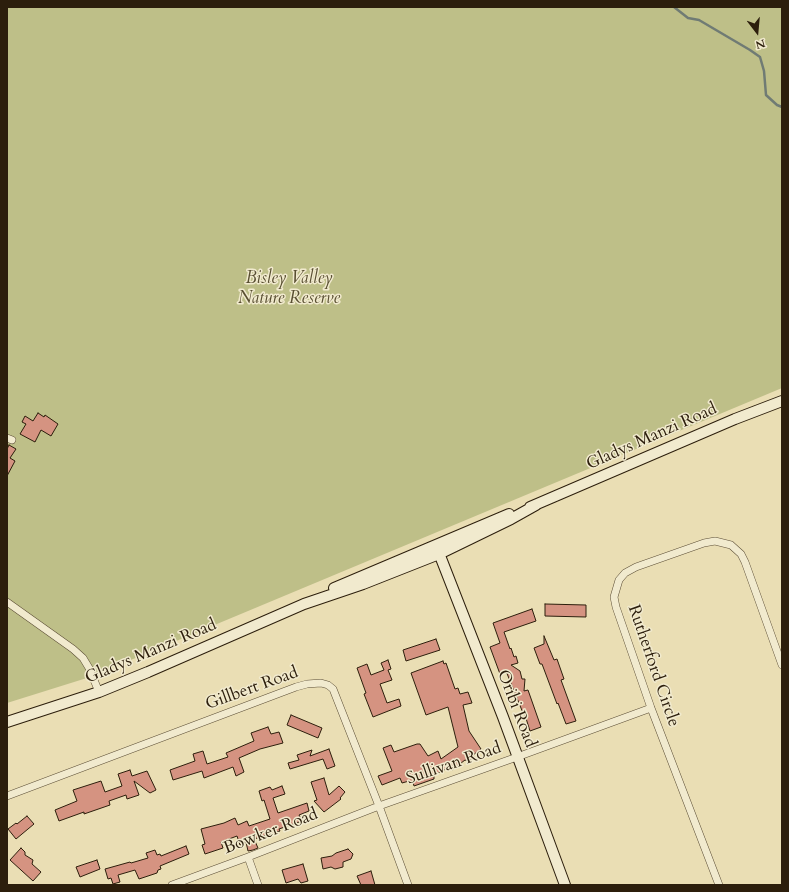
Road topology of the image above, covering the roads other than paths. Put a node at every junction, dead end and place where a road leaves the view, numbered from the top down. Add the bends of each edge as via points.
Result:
1 (782, 401) edge
2 (437, 549) junction
3 (7, 602) edge
4 (782, 665) edge
5 (99, 692) junction
6 (651, 708) junction
7 (7, 722) edge
8 (517, 757) junction
9 (7, 796) edge
10 (379, 806) junction
11 (248, 858) junction
12 (172, 885) edge
13 (258, 885) edge
14 (408, 885) edge
15 (565, 885) edge
16 (719, 885) edge

1 - 2 main road, Gladys Manzi Road
2 - 5 main road, Gladys Manzi Road via 363,584 304,604
2 - 8 main road, Oribi Road
3 - 5 street via 73,649 89,668
4 - 6 street, Rutherford Circle via 741,554 723,542 704,543 636,567 625,573 616,589 616,607
5 - 7 main road, Gladys Manzi Road
6 - 8 street, Sullivan Road
6 - 16 street, Rutherford Circle
8 - 10 street, Sullivan Road
8 - 15 main road, Oribi Road
9 - 10 street, Gillbert Road via 296,687 321,683 333,689
10 - 11 street, Bowker Road
10 - 14 street, Gillbert Road
11 - 12 street, Bowker Road
11 - 13 street

